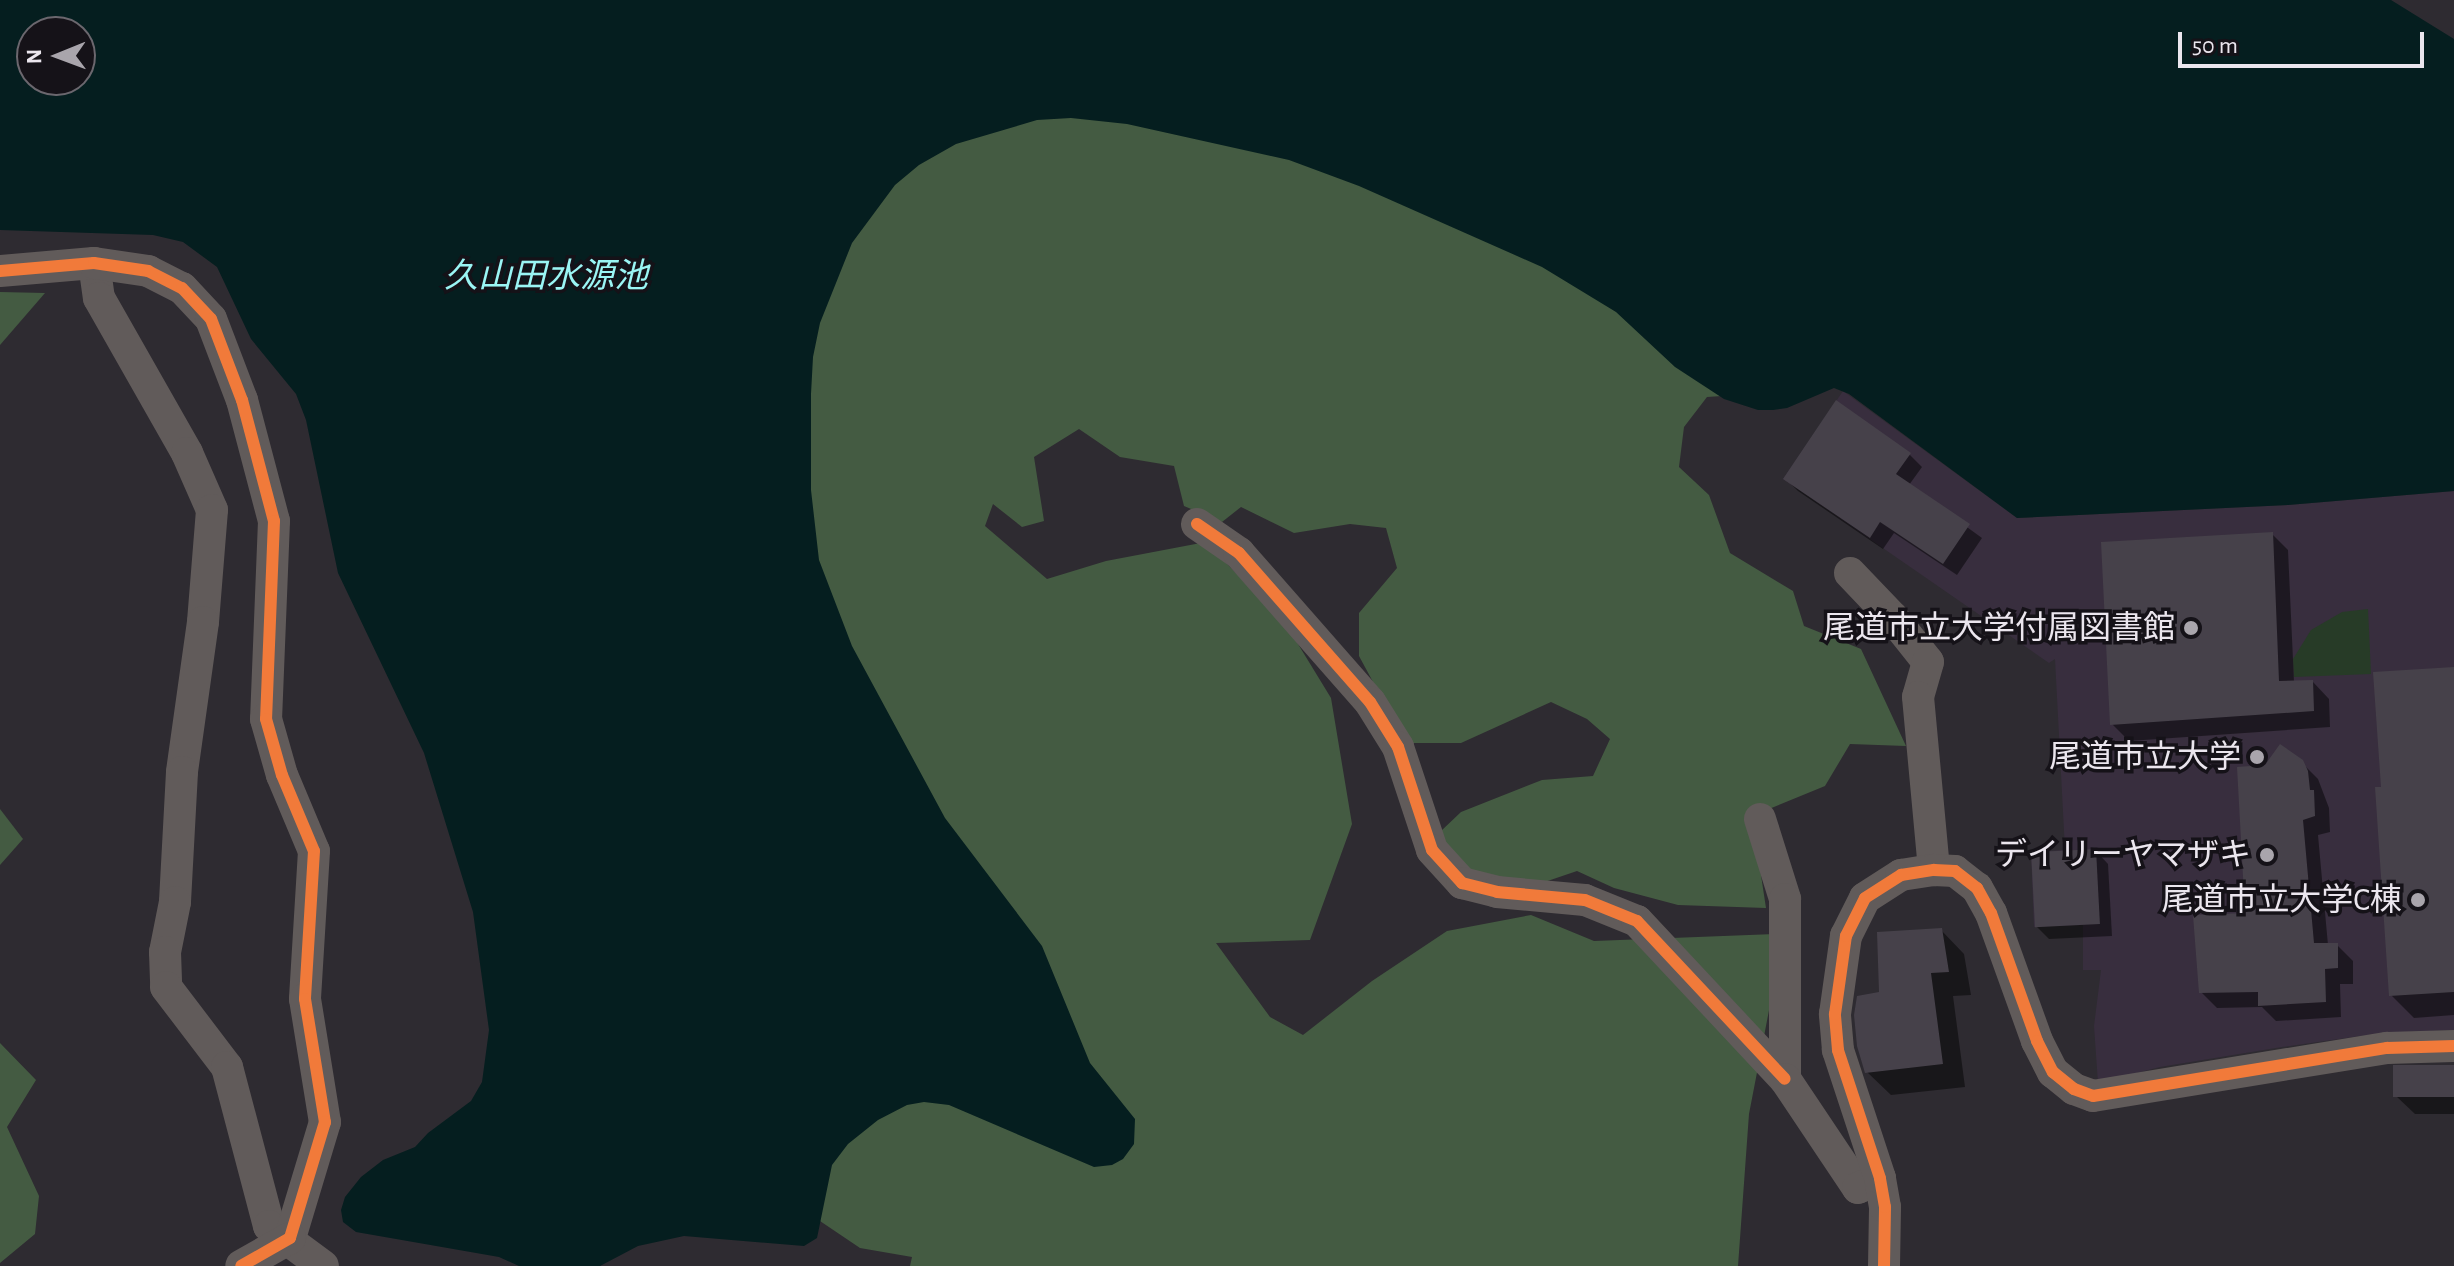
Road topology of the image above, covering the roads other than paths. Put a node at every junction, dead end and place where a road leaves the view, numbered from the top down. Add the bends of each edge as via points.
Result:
1 (94, 263) junction
2 (0, 271) edge
3 (1197, 524) dead end
4 (1850, 573) dead end
5 (1760, 819) dead end
6 (1934, 870) junction
7 (2454, 1046) edge
8 (1785, 1079) junction
9 (1880, 1178) junction
10 (290, 1238) junction
11 (241, 1266) edge
12 (323, 1266) edge
13 (1884, 1266) edge

1 - 2 street
1 - 10 street via 99,298 187,453 212,510 182,772 166,987 227,1067 269,1226
1 - 10 street via 148,271 182,288 211,319 242,400 274,521 266,719 282,775 314,851 305,999 325,1122
3 - 8 street via 1239,553 1370,702 1398,747 1432,850 1462,883 1497,892 1585,900 1637,921
4 - 6 street via 1928,662 1918,697
5 - 8 street via 1785,899
6 - 7 street via 1955,871 1977,888 2053,1072 2093,1096 2387,1048
6 - 9 street via 1901,875 1865,898 1846,936 1835,1014 1838,1050
8 - 9 street via 1858,1188
9 - 13 street
10 - 11 street
10 - 12 street

